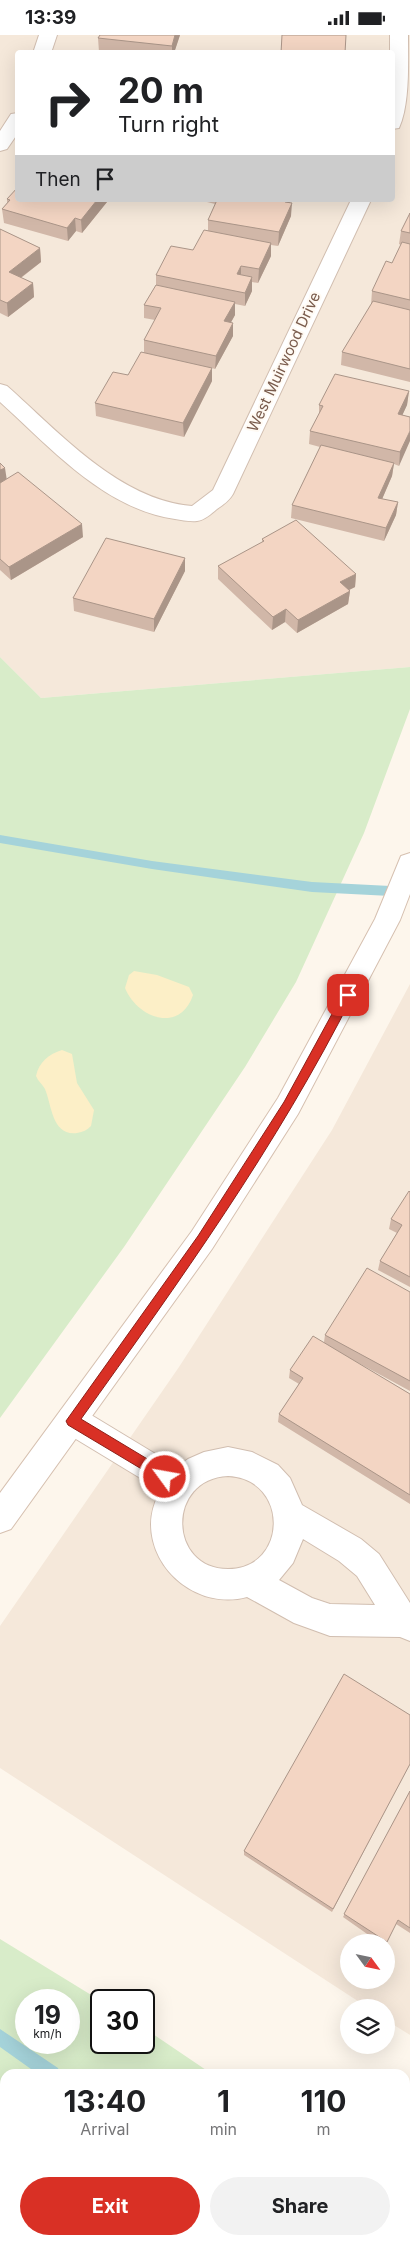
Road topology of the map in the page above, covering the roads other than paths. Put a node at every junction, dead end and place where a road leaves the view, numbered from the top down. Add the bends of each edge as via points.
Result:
1 (48, 35) edge
2 (399, 35) edge
3 (43, 50) edge
4 (395, 114) edge
5 (15, 122) edge
6 (0, 145) edge
7 (360, 202) edge
8 (0, 391) edge
9 (410, 863) edge
10 (72, 1421) junction
11 (179, 1485) junction
12 (290, 1515) junction
13 (0, 1518) edge
14 (249, 1581) junction
15 (406, 1623) edge

1 - 3 street
2 - 4 street via 399,101
5 - 6 street
7 - 8 street, West Muirwood Drive via 222,494 196,514 160,509 134,498 95,473
9 - 10 street via 387,920 288,1106 202,1240
10 - 11 street
10 - 13 street
11 - 12 street via 192,1473 209,1465 244,1464 260,1471 274,1483 285,1498
11 - 14 street via 169,1501 165,1521 168,1541 176,1558 191,1573 208,1582 229,1585
12 - 14 street via 290,1532 277,1562
12 - 15 street via 350,1550 368,1565
14 - 15 street via 305,1612 330,1620

